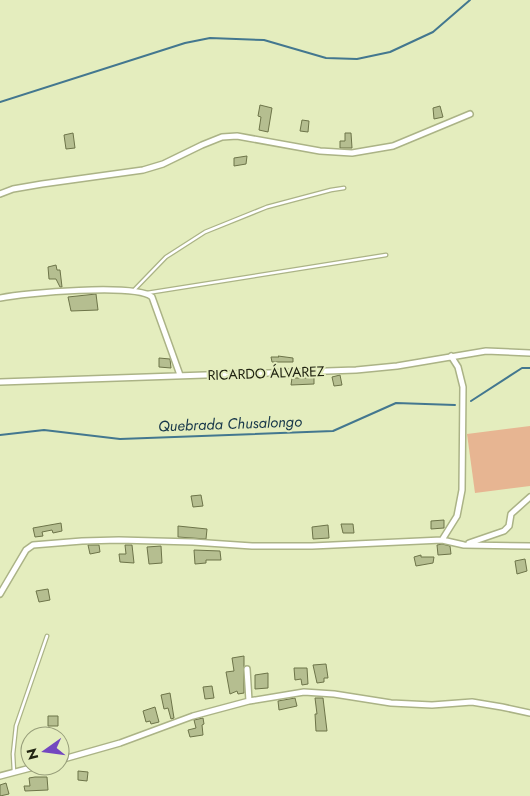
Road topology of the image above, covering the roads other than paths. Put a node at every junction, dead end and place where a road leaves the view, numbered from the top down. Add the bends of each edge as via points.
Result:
1 (470, 114) dead end
2 (344, 188) dead end
3 (0, 194) edge
4 (386, 255) dead end
5 (134, 290) junction
6 (147, 293) junction
7 (0, 298) edge
8 (530, 353) edge
9 (451, 356) junction
10 (180, 375) junction
11 (0, 382) edge
12 (530, 497) edge
13 (442, 540) junction
14 (464, 545) junction
15 (530, 546) edge
16 (0, 594) edge
17 (47, 636) dead end
18 (247, 669) dead end
19 (249, 701) junction
20 (530, 714) edge
21 (70, 757) edge
22 (20, 770) edge
23 (14, 772) junction
24 (0, 776) edge

1 - 3 street via 393,146 352,153 320,151 254,138 222,137 143,170 32,186
2 - 5 lane via 267,207 205,232 166,257
4 - 6 lane
5 - 6 street
5 - 7 street via 24,293
6 - 10 street via 152,297
8 - 9 street, RICARDO ÁLVAREZ via 486,351
9 - 10 street, RICARDO ÁLVAREZ via 356,370
9 - 13 street via 458,367 462,387 462,490 457,516
10 - 11 street, RICARDO ÁLVAREZ
12 - 14 street via 511,514 509,526 504,531
13 - 14 street
13 - 16 street via 302,546 82,540 33,545 26,550
14 - 15 street
17 - 23 lane via 16,726
18 - 19 street
19 - 20 street via 304,692 391,703 432,705 472,702
19 - 21 street
22 - 23 street
23 - 24 street

